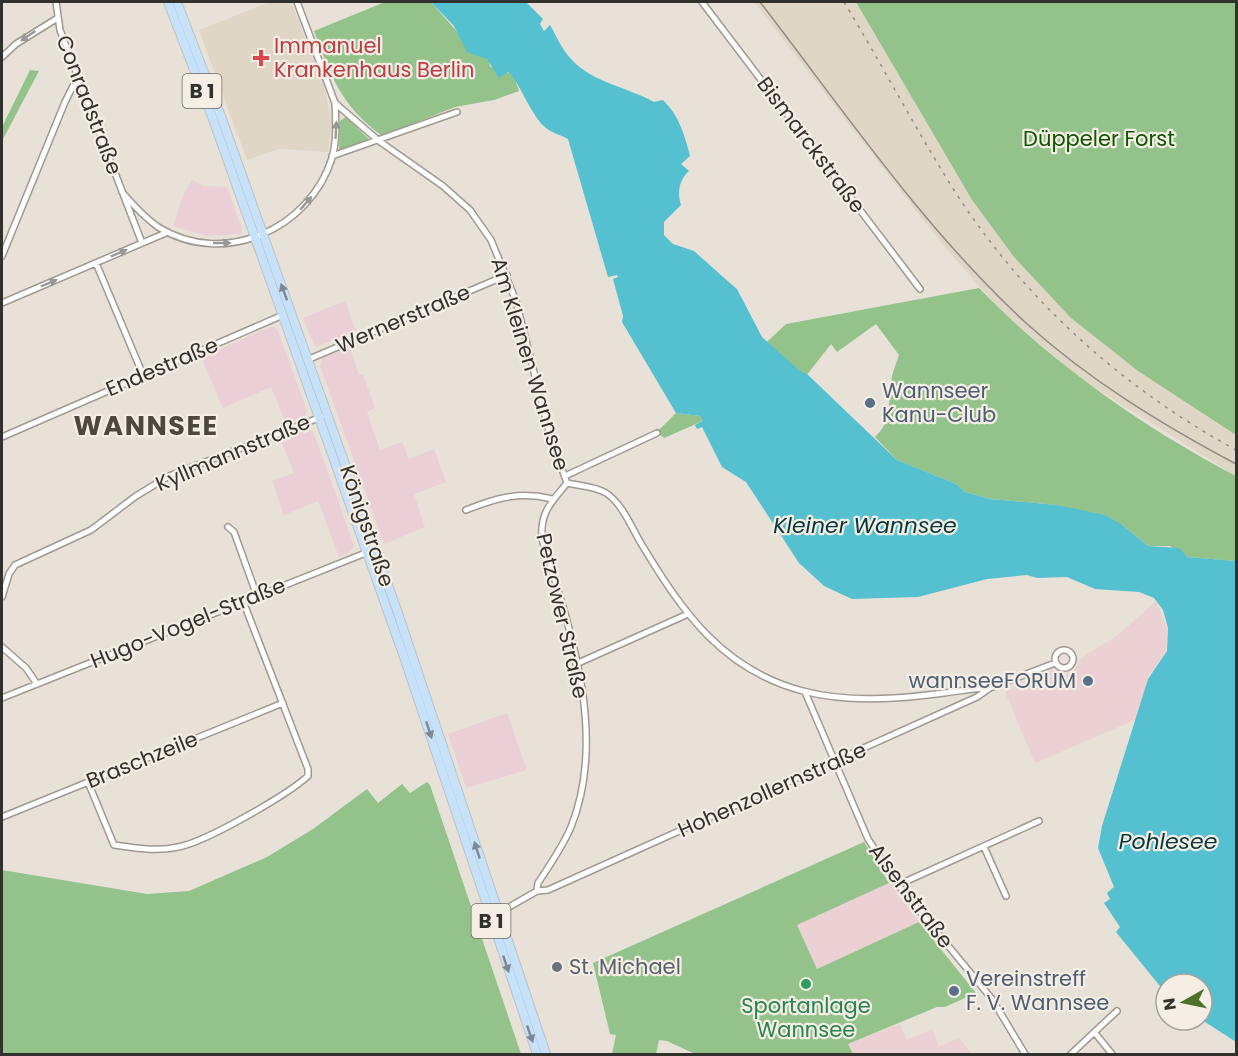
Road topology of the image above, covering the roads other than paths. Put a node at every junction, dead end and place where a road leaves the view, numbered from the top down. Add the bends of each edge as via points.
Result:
1 (56, 2) edge
2 (168, 2) edge
3 (177, 2) edge
4 (297, 2) edge
5 (702, 2) edge
6 (56, 19) junction
7 (2, 57) edge
8 (79, 83) junction
9 (335, 103) junction
10 (457, 112) dead end
11 (379, 141) junction
12 (332, 156) junction
13 (122, 192) junction
14 (168, 232) junction
15 (259, 236) junction
16 (142, 243) junction
17 (2, 256) edge
18 (96, 263) junction
19 (507, 275) junction
20 (920, 289) dead end
21 (2, 303) edge
22 (287, 313) junction
23 (304, 361) junction
24 (143, 375) junction
25 (323, 416) junction
26 (657, 433) dead end
27 (2, 437) edge
28 (565, 476) junction
29 (567, 483) junction
30 (552, 499) junction
31 (466, 510) dead end
32 (228, 527) dead end
33 (371, 550) junction
34 (256, 596) junction
35 (2, 597) edge
36 (243, 601) junction
37 (688, 614) junction
38 (2, 648) edge
39 (1056, 663) dead end
40 (576, 664) junction
41 (37, 684) junction
42 (990, 688) junction
43 (805, 692) junction
44 (2, 698) edge
45 (283, 703) junction
46 (835, 762) junction
47 (87, 782) junction
48 (2, 817) edge
49 (1039, 821) dead end
50 (984, 847) junction
51 (898, 885) junction
52 (537, 891) junction
53 (1006, 896) dead end
54 (494, 915) junction
55 (1117, 1011) dead end
56 (1095, 1033) junction
57 (537, 1054) edge
58 (546, 1054) edge
59 (1025, 1054) edge
60 (1071, 1054) edge
61 (1112, 1054) edge

1 - 6 street, Conradstraße
2 - 15 main road, Königstraße / B 1
3 - 15 main road, Königstraße / B 1
4 - 9 street, Am Kleinen Wannsee
5 - 20 street, Bismarckstraße
6 -> 7 street
6 - 8 street, Conradstraße
8 - 13 street, Conradstraße
8 - 17 street via 73,86 65,102
9 - 11 street, Am Kleinen Wannsee
12 -> 9 street, Conradstraße
10 - 11 street
11 - 12 street
11 - 19 street, Am Kleinen Wannsee via 470,210 491,240
15 -> 12 street, Conradstraße via 291,219 306,204
13 - 14 street, Conradstraße via 141,213
13 - 16 street, Conradstraße
14 -> 15 street, Conradstraße via 198,242 219,243
14 - 16 street
15 - 22 main road, Königstraße / B 1
18 -> 16 street
21 -> 18 street
18 - 24 street
19 - 23 street, Wernerstraße
19 - 28 street, Am Kleinen Wannsee via 551,439
22 - 23 main road, Königstraße / B 1
22 - 24 street, Endestraße
23 - 25 main road, Königstraße / B 1
24 - 27 street, Endestraße
25 - 33 main road, Königstraße / B 1
25 - 35 street, Kyllmannstraße via 157,482 91,530 15,565
26 - 28 street
28 - 29 street, Am Kleinen Wannsee
29 - 30 street, Petzower Straße
29 - 37 street, Am Kleinen Wannsee via 596,488 618,504
30 - 31 street via 519,494
30 - 40 street, Petzower Straße via 543,516 542,539
32 - 34 street via 234,532
33 - 34 street, Hugo-Vogel-Straße
33 - 54 main road, Königstraße / B 1
34 - 36 street, Hugo-Vogel-Straße
36 - 41 street, Hugo-Vogel-Straße
36 - 45 street
37 - 40 street
37 - 43 street, Am Kleinen Wannsee via 709,640 730,657 778,684
38 - 41 street via 26,668
39 - 42 street, Hohenzollernstraße
40 - 52 street, Petzower Straße via 585,733 581,787 570,829
41 - 44 street, Hugo-Vogel-Straße
42 - 43 street, Am Kleinen Wannsee via 873,698
42 - 46 street, Hohenzollernstraße
43 - 46 street, Alsenstraße
45 - 47 street, Braschzeile
45 - 47 street via 308,776 194,842 163,849 114,845
46 - 51 street, Alsenstraße via 868,839
46 - 52 street, Hohenzollernstraße via 548,890
47 - 48 street, Braschzeile
49 - 50 street
50 - 51 street
50 - 53 street
51 - 59 street, Alsenstraße via 992,999
52 - 54 street, Hohenzollernstraße
54 -> 57 main road, Königstraße / B 1
54 - 58 main road, Königstraße / B 1
55 - 56 street
56 - 60 street
56 - 61 street

